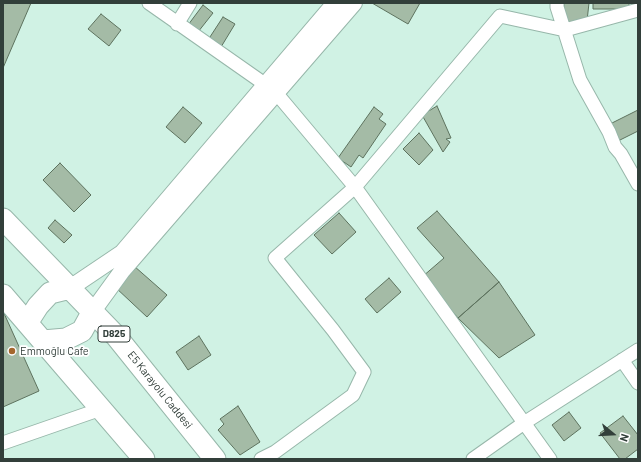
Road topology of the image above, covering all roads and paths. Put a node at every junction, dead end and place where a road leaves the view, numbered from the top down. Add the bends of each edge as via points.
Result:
1 (149, 3) edge
2 (190, 3) edge
3 (335, 3) edge
4 (354, 3) edge
5 (557, 3) edge
6 (638, 10) edge
7 (177, 24) junction
8 (565, 30) junction
9 (271, 89) junction
10 (638, 184) edge
11 (355, 188) junction
12 (3, 219) edge
13 (70, 288) junction
14 (3, 295) edge
15 (93, 312) junction
16 (27, 323) junction
17 (42, 341) junction
18 (638, 350) edge
19 (622, 360) junction
20 (638, 383) edge
21 (101, 409) junction
22 (524, 423) junction
23 (3, 443) edge
24 (144, 459) edge
25 (214, 459) edge
26 (261, 459) edge
27 (473, 459) edge
28 (550, 459) edge

1 - 7 street
2 - 7 street
3 - 9 street
4 - 9 street
5 - 8 street
6 - 8 street
7 - 9 street
8 - 10 street via 580,80 615,147
8 - 11 street via 500,16
9 - 11 street
9 - 13 street via 122,253
9 - 15 street via 122,271
11 - 22 street
11 - 26 street via 274,258 364,372 353,395 275,452
12 - 13 highway, E5 Karayolu Caddesi / D825
13 - 15 highway, E5 Karayolu Caddesi / D825
13 - 16 highway via 50,293
14 - 16 highway
15 - 17 highway via 82,331 66,339
15 - 25 highway, E5 Karayolu Caddesi / D825 via 116,336
16 - 17 highway
17 - 21 highway
18 - 19 street
19 - 20 street
19 - 22 street
21 - 23 street
21 - 24 highway
22 - 27 street
22 - 28 street

